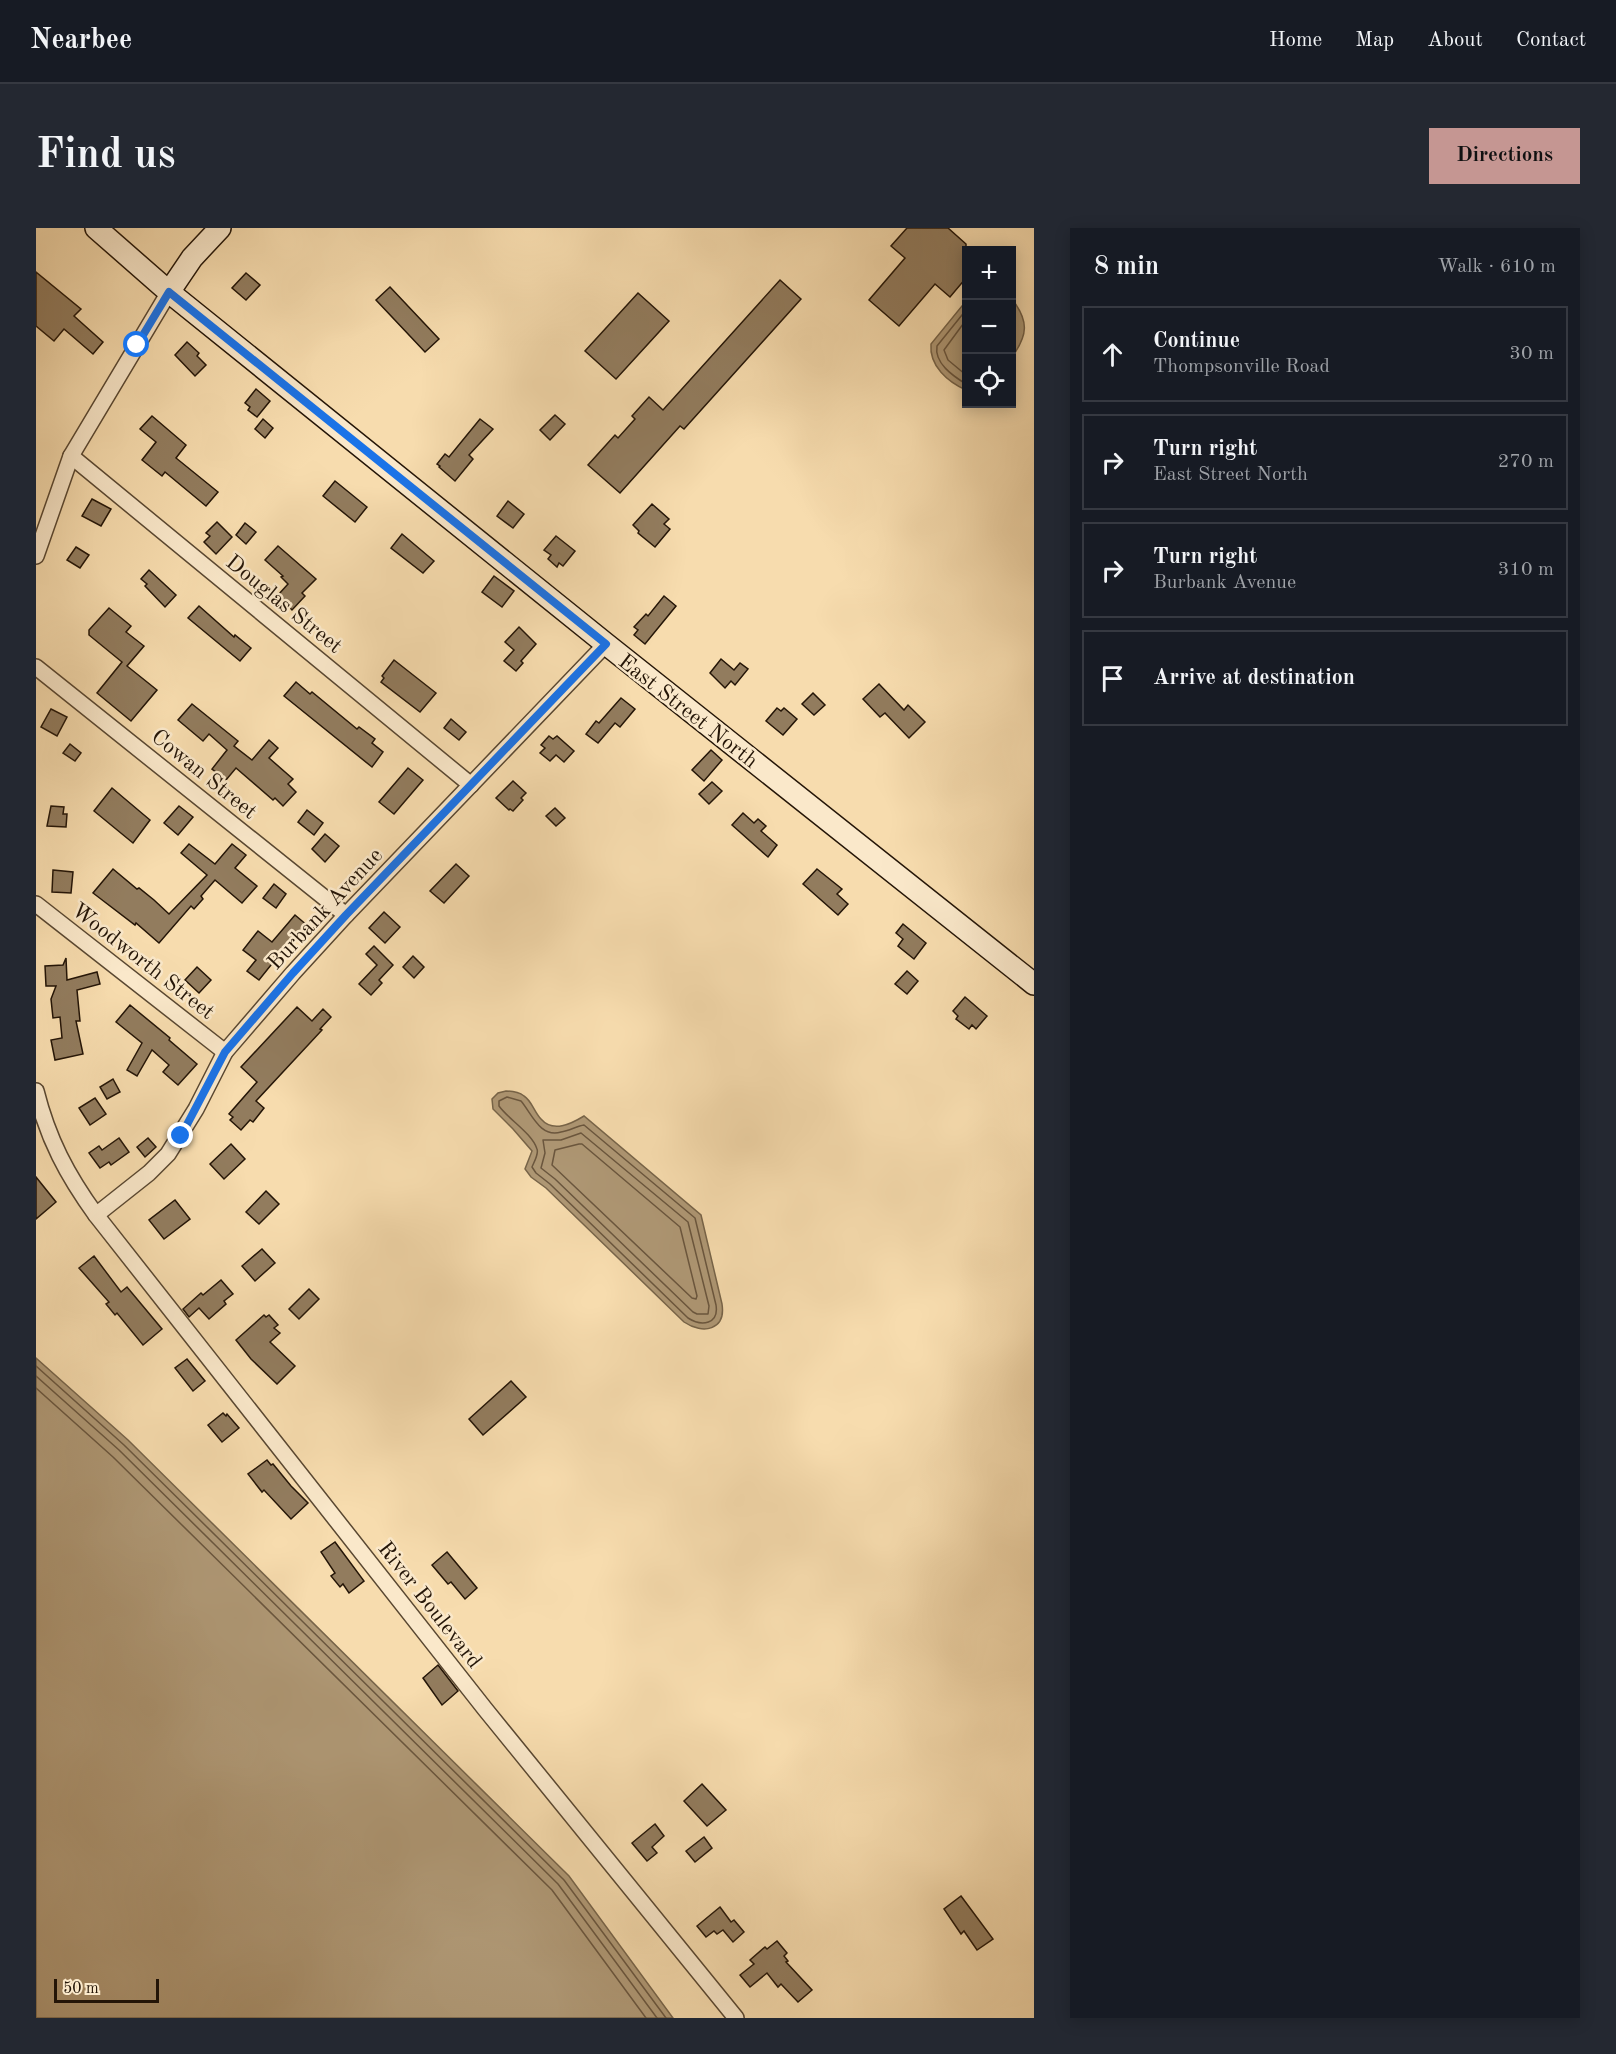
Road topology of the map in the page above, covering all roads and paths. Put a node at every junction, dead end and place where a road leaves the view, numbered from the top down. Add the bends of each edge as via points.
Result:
1 (96, 228) edge
2 (219, 228) edge
3 (169, 292) junction
4 (71, 456) junction
5 (36, 556) edge
6 (606, 644) junction
7 (36, 667) edge
8 (471, 785) junction
9 (36, 904) edge
10 (346, 915) junction
11 (1034, 984) edge
12 (225, 1052) junction
13 (36, 1091) edge
14 (96, 1215) junction
15 (736, 2018) edge

1 - 3 main road, East Street North
2 - 3 main road
3 - 4 street
3 - 6 main road, East Street North
4 - 5 street
4 - 8 street, Douglas Street
6 - 8 street, Burbank Avenue
6 - 11 main road, East Street North
7 - 10 street, Cowan Street
8 - 10 street, Burbank Avenue
9 - 12 street, Woodworth Street
10 - 12 street, Burbank Avenue
12 - 14 street, Burbank Avenue via 168,1154
13 - 14 street, River Boulevard via 42,1117 64,1168
14 - 15 street, River Boulevard via 485,1709

